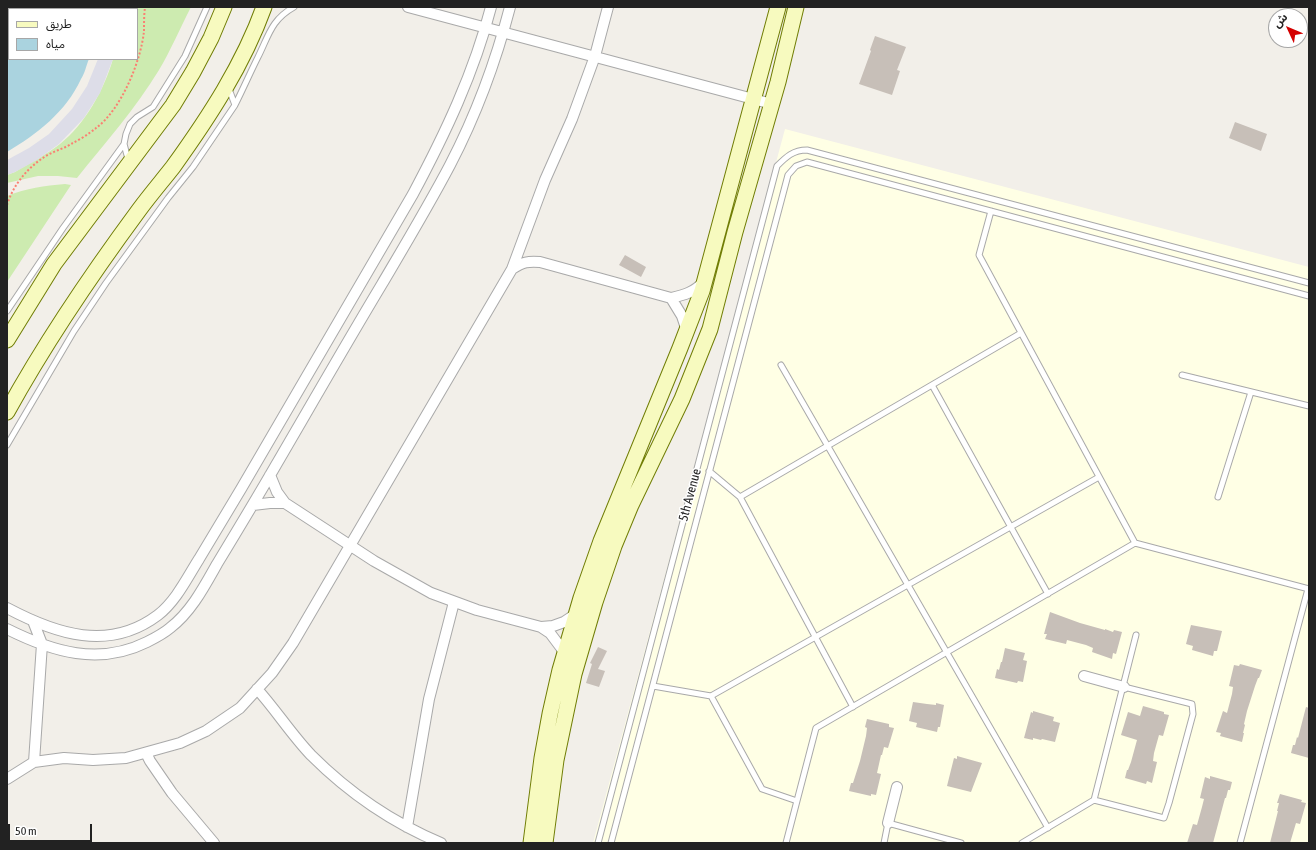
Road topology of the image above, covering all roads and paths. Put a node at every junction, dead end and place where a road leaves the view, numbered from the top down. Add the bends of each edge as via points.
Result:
1 (145, 7) edge
2 (207, 7) edge
3 (224, 7) edge
4 (264, 7) edge
5 (294, 7) edge
6 (408, 7) edge
7 (491, 7) edge
8 (510, 7) edge
9 (608, 7) edge
10 (778, 7) edge
11 (796, 7) edge
12 (485, 28) junction
13 (502, 32) junction
14 (595, 56) junction
15 (138, 59) edge
16 (138, 60) edge
17 (228, 83) junction
18 (754, 99) junction
19 (772, 104) junction
20 (235, 105) junction
21 (124, 144) junction
22 (130, 164) junction
23 (7, 205) edge
24 (991, 211) junction
25 (512, 269) junction
26 (705, 279) junction
27 (1309, 283) edge
28 (1309, 296) edge
29 (671, 298) junction
30 (7, 311) edge
31 (687, 331) junction
32 (1021, 333) junction
33 (7, 340) edge
34 (781, 365) dead end
35 (1182, 375) dead end
36 (932, 385) junction
37 (1250, 392) junction
38 (1309, 406) edge
39 (7, 412) edge
40 (7, 445) edge
41 (828, 446) junction
42 (709, 471) junction
43 (270, 475) junction
44 (1099, 477) junction
45 (1218, 497) dead end
46 (740, 498) junction
47 (284, 503) junction
48 (252, 505) junction
49 (1011, 527) junction
50 (1135, 543) junction
51 (350, 546) junction
52 (908, 585) junction
53 (1308, 589) edge
54 (1048, 594) junction
55 (454, 602) junction
56 (7, 608) edge
57 (576, 614) junction
58 (33, 621) junction
59 (542, 627) junction
60 (7, 629) edge
61 (1136, 635) dead end
62 (816, 637) junction
63 (42, 644) junction
64 (946, 652) junction
65 (565, 653) junction
66 (1084, 676) dead end
67 (653, 686) junction
68 (1124, 687) junction
69 (257, 689) junction
70 (711, 696) junction
71 (853, 706) junction
72 (146, 753) junction
73 (34, 762) junction
74 (7, 779) edge
75 (897, 788) dead end
76 (1094, 800) junction
77 (797, 801) junction
78 (888, 823) junction
79 (407, 827) junction
80 (1048, 828) junction
81 (214, 843) edge
82 (441, 843) edge
83 (531, 843) edge
84 (545, 843) edge
85 (598, 843) edge
86 (611, 843) edge
87 (786, 843) edge
88 (884, 843) edge
89 (961, 843) edge
90 (1022, 843) edge
91 (1240, 843) edge

1 - 15 path via 144,32
2 - 21 lane via 185,56 153,107 130,124
3 - 22 main road via 207,45 173,105
4 - 17 main road
5 - 20 lane via 277,20 269,31
6 - 12 street
7 - 12 street
8 - 13 street
9 - 14 street
10 - 18 main road
11 - 19 main road
12 - 13 street
12 - 58 street via 458,102 417,187 223,519 172,601 158,614 118,634 73,635
13 - 14 street
13 - 43 street via 486,83 450,164 426,210
14 - 18 street
14 - 25 street
16 - 23 path via 127,88 115,109 98,127 28,169
17 - 20 lane
17 - 39 main road via 204,123 94,271 60,322
18 - 19 street
18 - 26 main road
19 - 84 main road via 710,329 682,399 631,505 595,602 574,674 556,760
20 - 40 lane via 193,167 106,283 66,343
21 - 22 lane
21 - 30 lane
22 - 33 main road via 54,264
24 - 28 lane
24 - 32 lane via 979,255
24 - 42 lane, 5th Avenue via 807,162 796,166 788,174
25 - 29 street via 530,261 540,262
25 - 51 street
26 - 29 street via 692,292
26 - 31 main road
27 - 85 lane, 5th Avenue via 807,150 792,153 777,166
29 - 31 street via 682,316
31 - 57 main road via 601,541
32 - 36 lane
32 - 44 lane
34 - 41 lane
35 - 37 lane
36 - 41 lane
36 - 49 lane
37 - 38 lane
37 - 45 lane
41 - 46 lane
41 - 52 lane
42 - 46 lane
42 - 67 lane, 5th Avenue
43 - 47 street
43 - 48 street
44 - 49 lane
44 - 50 lane
46 - 62 lane
47 - 48 street
47 - 51 street
48 - 63 street via 198,597 170,629 122,652 86,655
49 - 52 lane
49 - 54 lane
50 - 53 lane
50 - 54 lane
51 - 55 street via 431,593
51 - 69 street via 293,643
52 - 62 lane
52 - 64 lane
53 - 91 lane
54 - 64 lane
55 - 59 street
55 - 79 street via 429,699
56 - 58 street
57 - 59 street via 564,622
57 - 65 main road
58 - 63 street
59 - 65 street via 550,633
60 - 63 street
61 - 68 lane
62 - 70 lane
62 - 71 lane
63 - 73 street
64 - 71 lane
64 - 80 lane
65 - 83 main road via 542,758
66 - 68 street
67 - 70 lane
67 - 86 lane, 5th Avenue
68 - 76 lane
68 - 76 lane via 1192,704 1193,714 1164,818
69 - 72 street via 240,708 206,731 180,743
69 - 79 street via 298,741 327,769 374,808
70 - 77 lane via 762,790
71 - 77 lane via 816,728
72 - 73 street via 111,760 64,758
72 - 81 street via 172,793
73 - 74 street
75 - 78 street
76 - 80 lane
77 - 87 lane
78 - 88 lane
78 - 89 lane
79 - 82 street
80 - 90 lane

